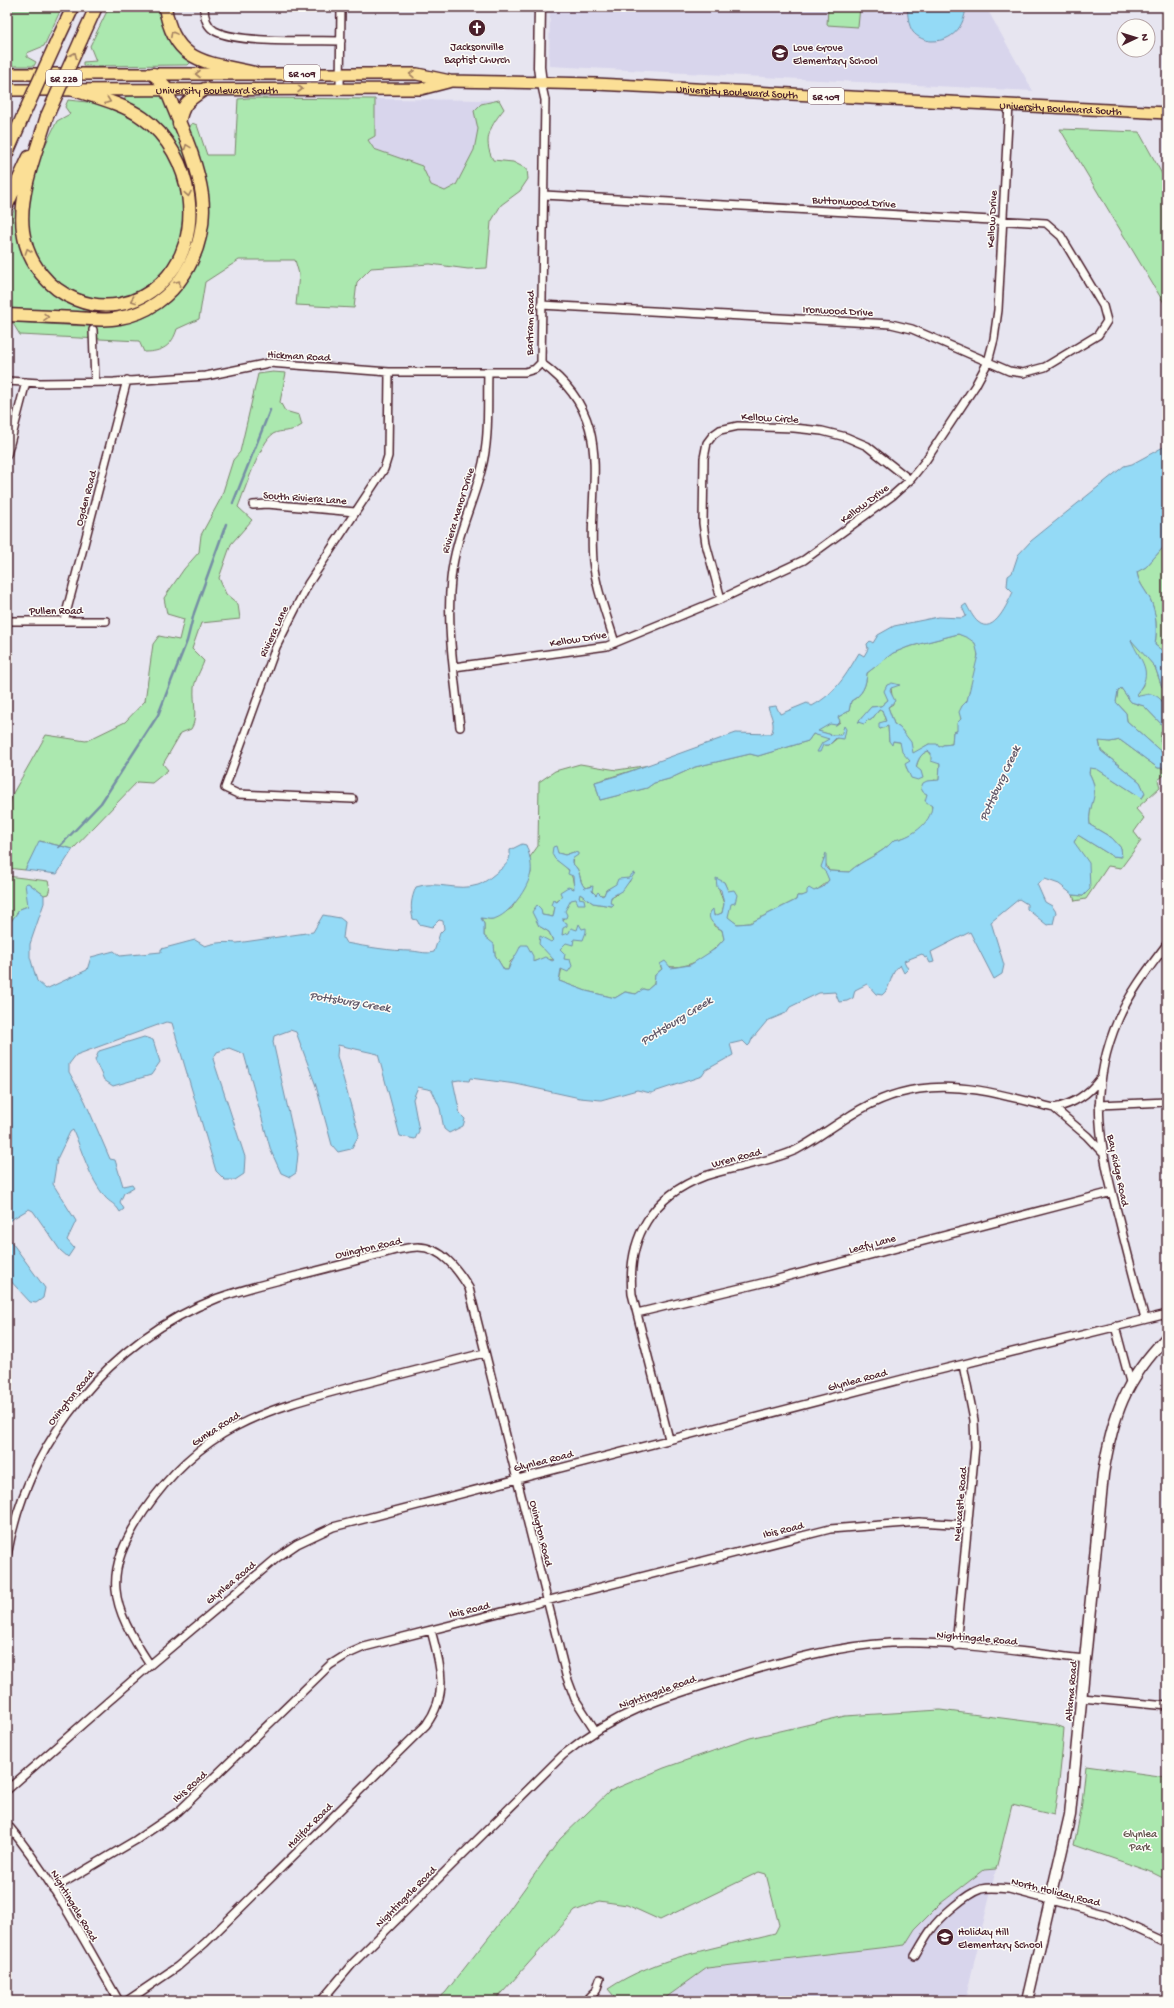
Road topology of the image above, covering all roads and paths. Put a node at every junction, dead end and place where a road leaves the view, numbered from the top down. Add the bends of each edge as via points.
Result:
1 (72, 7) edge
2 (96, 7) edge
3 (165, 7) edge
4 (204, 7) edge
5 (341, 7) edge
6 (540, 7) edge
7 (341, 40) junction
8 (255, 73) junction
9 (341, 73) junction
10 (7, 74) edge
11 (153, 74) junction
12 (450, 81) junction
13 (541, 82) junction
14 (70, 89) junction
15 (166, 89) junction
16 (205, 89) junction
17 (340, 89) junction
18 (7, 90) edge
19 (1009, 104) junction
20 (1167, 113) edge
21 (47, 116) junction
22 (179, 124) junction
23 (7, 153) edge
24 (544, 195) junction
25 (7, 205) edge
26 (1002, 220) junction
27 (542, 305) junction
28 (7, 315) edge
29 (1107, 320) joint
30 (93, 330) dead end
31 (988, 362) junction
32 (541, 364) junction
33 (389, 372) junction
34 (488, 372) junction
35 (127, 380) junction
36 (7, 381) edge
37 (26, 382) junction
38 (95, 382) junction
39 (7, 455) edge
40 (910, 480) junction
41 (253, 505) dead end
42 (355, 512) junction
43 (721, 599) junction
44 (7, 621) edge
45 (64, 621) junction
46 (106, 621) dead end
47 (616, 643) junction
48 (454, 667) junction
49 (460, 726) dead end
50 (353, 799) dead end
51 (1167, 944) edge
52 (1100, 1079) junction
53 (1167, 1102) edge
54 (1099, 1105) junction
55 (1054, 1108) junction
56 (1102, 1152) junction
57 (1112, 1192) junction
58 (637, 1313) junction
59 (1167, 1314) edge
60 (1145, 1319) junction
61 (1115, 1326) junction
62 (1167, 1338) edge
63 (484, 1352) junction
64 (963, 1365) junction
65 (1130, 1382) junction
66 (669, 1439) junction
67 (517, 1479) junction
68 (968, 1525) junction
69 (7, 1556) edge
70 (548, 1600) junction
71 (431, 1630) junction
72 (956, 1646) junction
73 (1085, 1659) junction
74 (150, 1665) junction
75 (1082, 1698) junction
76 (1167, 1706) edge
77 (595, 1730) junction
78 (7, 1790) edge
79 (7, 1824) edge
80 (54, 1889) junction
81 (1051, 1900) junction
82 (1167, 1943) edge
83 (915, 1956) dead end
84 (600, 1979) dead end
85 (119, 2001) edge
86 (126, 2001) edge
87 (321, 2001) edge
88 (586, 2001) edge
89 (954, 2001) edge
90 (962, 2001) edge
91 (1026, 2001) edge

1 - 23 highway, SR 228, bridge
21 -> 2 highway, SR 228, bridge
8 -> 3 highway via 204,62 192,56 182,48 170,30
4 - 7 street via 211,28 234,36 263,40
5 - 7 street
6 - 13 street, Bartram Road
7 - 9 street
8 - 9 main road, University Boulevard South / SR 109
8 -> 11 main road, University Boulevard South / SR 109
12 -> 9 main road, University Boulevard South / SR 109 via 417,74
9 - 17 street
10 - 11 main road, University Boulevard South / SR 109
11 - 15 highway
12 - 13 main road, University Boulevard South / SR 109
12 - 17 main road, University Boulevard South / SR 109 via 421,89
13 - 19 main road, University Boulevard South / SR 109
13 - 24 street, Bartram Road via 545,100
14 - 15 main road, University Boulevard South / SR 109
14 - 18 main road, University Boulevard South / SR 109
14 -> 21 highway via 109,101 144,118 169,145 186,181 189,218 180,255 162,283 137,299 101,306 81,302 60,293 35,268 22,230 22,206
15 - 16 main road, University Boulevard South / SR 109
15 - 22 highway
16 -> 17 main road, University Boulevard South / SR 109
16 - 22 highway via 186,103
19 - 20 main road, University Boulevard South / SR 109
19 - 26 street, Kellow Drive
21 - 25 highway, SR 228
28 -> 22 highway via 119,318 156,304 178,285 190,265 199,238 202,216 198,176
24 - 26 street, Buttonwood Drive
24 - 27 street, Bartram Road
26 - 29 street, Buttonwood Drive via 1046,223 1054,228 1103,306
26 - 31 street, Kellow Drive via 998,310
27 - 31 street, Ironwood Drive via 891,324 912,329
27 - 32 street, Bartram Road
29 - 31 street, Ironwood Drive via 1098,335 1036,371 1009,371
30 - 38 street
31 - 40 street, Kellow Drive
32 - 34 street, Hickman Road via 525,372
32 - 47 street, Bartram Road via 558,376 577,399 592,433 593,561 596,580
33 - 34 street, Hickman Road
33 - 35 street, Hickman Road via 269,363 206,376
33 - 42 street, Riviera Lane via 388,456 384,469
34 - 48 street, Riviera Manor Drive via 484,457 460,533 451,580 451,640
35 - 38 street, Hickman Road
35 - 45 street, Ogden Road
36 - 37 street, Hickman Road
37 - 38 street, Hickman Road
37 - 39 street
40 - 43 street, Kellow Drive via 804,560
40 - 43 street, Kellow Circle via 867,446 846,437 794,428 738,426 720,430 707,443 704,458 703,524
41 - 42 street, South Riviera Lane
42 - 50 street, Riviera Lane via 308,584 276,647 225,788 238,794
43 - 47 street, Kellow Drive
44 - 45 street, Pullen Road
45 - 46 street, Pullen Road
47 - 48 street, Kellow Drive
48 - 49 street, Riviera Manor Drive
51 - 52 street, Bay Ridge Road via 1131,994 1118,1020
52 - 54 street, Bay Ridge Road
52 - 55 street via 1090,1092 1078,1100
53 - 54 street
54 - 56 street, Bay Ridge Road via 1098,1123
55 - 56 street, Wren Road
55 - 58 street, Wren Road via 968,1088 940,1087 905,1091 858,1111 796,1150 706,1176 684,1186 656,1207 644,1223 634,1248 631,1281
56 - 57 street, Bay Ridge Road
57 - 58 street, Leafy Lane
57 - 60 street, Bay Ridge Road
58 - 66 street, Wren Road
59 - 60 street, Glynlea Road
60 - 61 street, Glynlea Road
61 - 64 street, Glynlea Road
61 - 65 street
62 - 65 street
63 - 67 street, Ovington Road
63 - 69 street, Ovington Road via 469,1288 459,1270 447,1259 419,1247 388,1252 218,1298 191,1310 145,1338 115,1362 85,1393 58,1428 30,1481 16,1518
63 - 74 street, Gunka Road via 273,1409 231,1429 193,1455 164,1483 131,1530 121,1550 116,1583 120,1613
64 - 66 street, Glynlea Road
64 - 68 street, Newcastle Road via 974,1420 975,1447
65 - 73 street, Altama Road via 1116,1414 1107,1451
66 - 67 street, Glynlea Road
67 - 70 street, Ovington Road
67 - 74 street, Glynlea Road via 348,1522 314,1535 278,1557
68 - 70 street, Ibis Road via 919,1522 830,1529
68 - 72 street, Newcastle Road
70 - 71 street, Ibis Road
70 - 77 street, Ovington Road via 566,1675 575,1699
71 - 80 street, Ibis Road via 364,1647 330,1665 179,1811
71 - 86 street, Halifax Road via 442,1684 440,1700 426,1725 205,1943 177,1967
72 - 73 street, Nightingale Road
72 - 77 street, Nightingale Road via 914,1643 866,1645 792,1659 653,1702
73 - 75 street, Altama Road
74 - 78 street, Glynlea Road
75 - 76 street
75 - 81 street, Altama Road via 1070,1815
77 - 87 street, Nightingale Road via 562,1755 353,1964
79 - 80 street, Nightingale Road
80 - 85 street, Nightingale Road
81 - 82 street, North Holiday Road via 1107,1915
81 - 83 street, North Holiday Road via 1009,1889 981,1889 941,1918 931,1929
81 - 91 street, Altama Road
84 - 88 street via 596,1991
89 - 90 street

